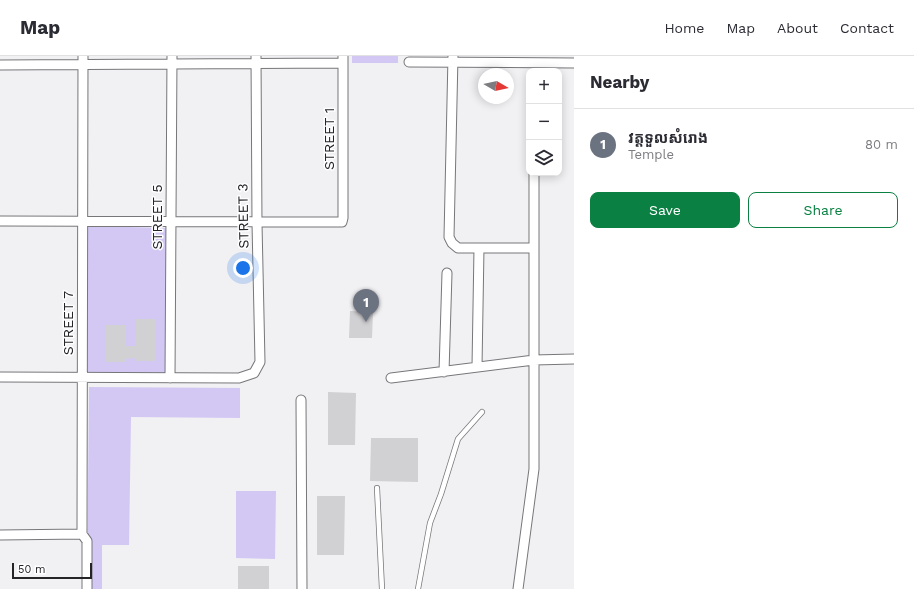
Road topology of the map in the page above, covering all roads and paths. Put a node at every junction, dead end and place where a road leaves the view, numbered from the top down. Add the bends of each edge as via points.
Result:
1 (256, 59) edge
2 (343, 59) edge
3 (453, 59) edge
4 (83, 60) edge
5 (172, 60) edge
6 (409, 62) dead end
7 (534, 63) edge
8 (574, 63) edge
9 (0, 65) edge
10 (534, 176) edge
11 (0, 221) edge
12 (82, 222) junction
13 (170, 222) junction
14 (257, 222) junction
15 (479, 248) junction
16 (534, 248) junction
17 (447, 273) dead end
18 (574, 359) edge
19 (534, 360) junction
20 (477, 367) junction
21 (444, 372) junction
22 (0, 377) edge
23 (82, 378) junction
24 (170, 378) junction
25 (391, 378) dead end
26 (301, 400) dead end
27 (482, 412) dead end
28 (377, 488) dead end
29 (82, 534) junction
30 (0, 535) edge
31 (87, 589) edge
32 (302, 589) edge
33 (382, 589) edge
34 (418, 589) edge
35 (518, 589) edge

1 - 2 street
1 - 5 street
1 - 14 street, STREET 3
2 - 14 street, STREET 1 via 342,222
3 - 6 street
3 - 7 street
3 - 15 street via 449,237 452,244 458,248
4 - 5 street
4 - 9 street
4 - 12 street, STREET 7
5 - 13 street, STREET 5
7 - 8 street
10 - 16 street
11 - 12 street
12 - 13 street
12 - 23 street, STREET 7
13 - 14 street
13 - 24 street, STREET 5
14 - 24 street, STREET 3 via 260,362 254,373 239,378
15 - 16 street
15 - 20 street
16 - 19 street
17 - 21 street
18 - 19 street
19 - 20 street
19 - 35 street via 534,469
20 - 21 street
21 - 25 street
22 - 23 street
23 - 24 street
23 - 29 street, STREET 7
26 - 32 street
27 - 34 lane via 458,439 430,523
28 - 33 lane
29 - 30 street
29 - 31 street, STREET 7 via 87,541

